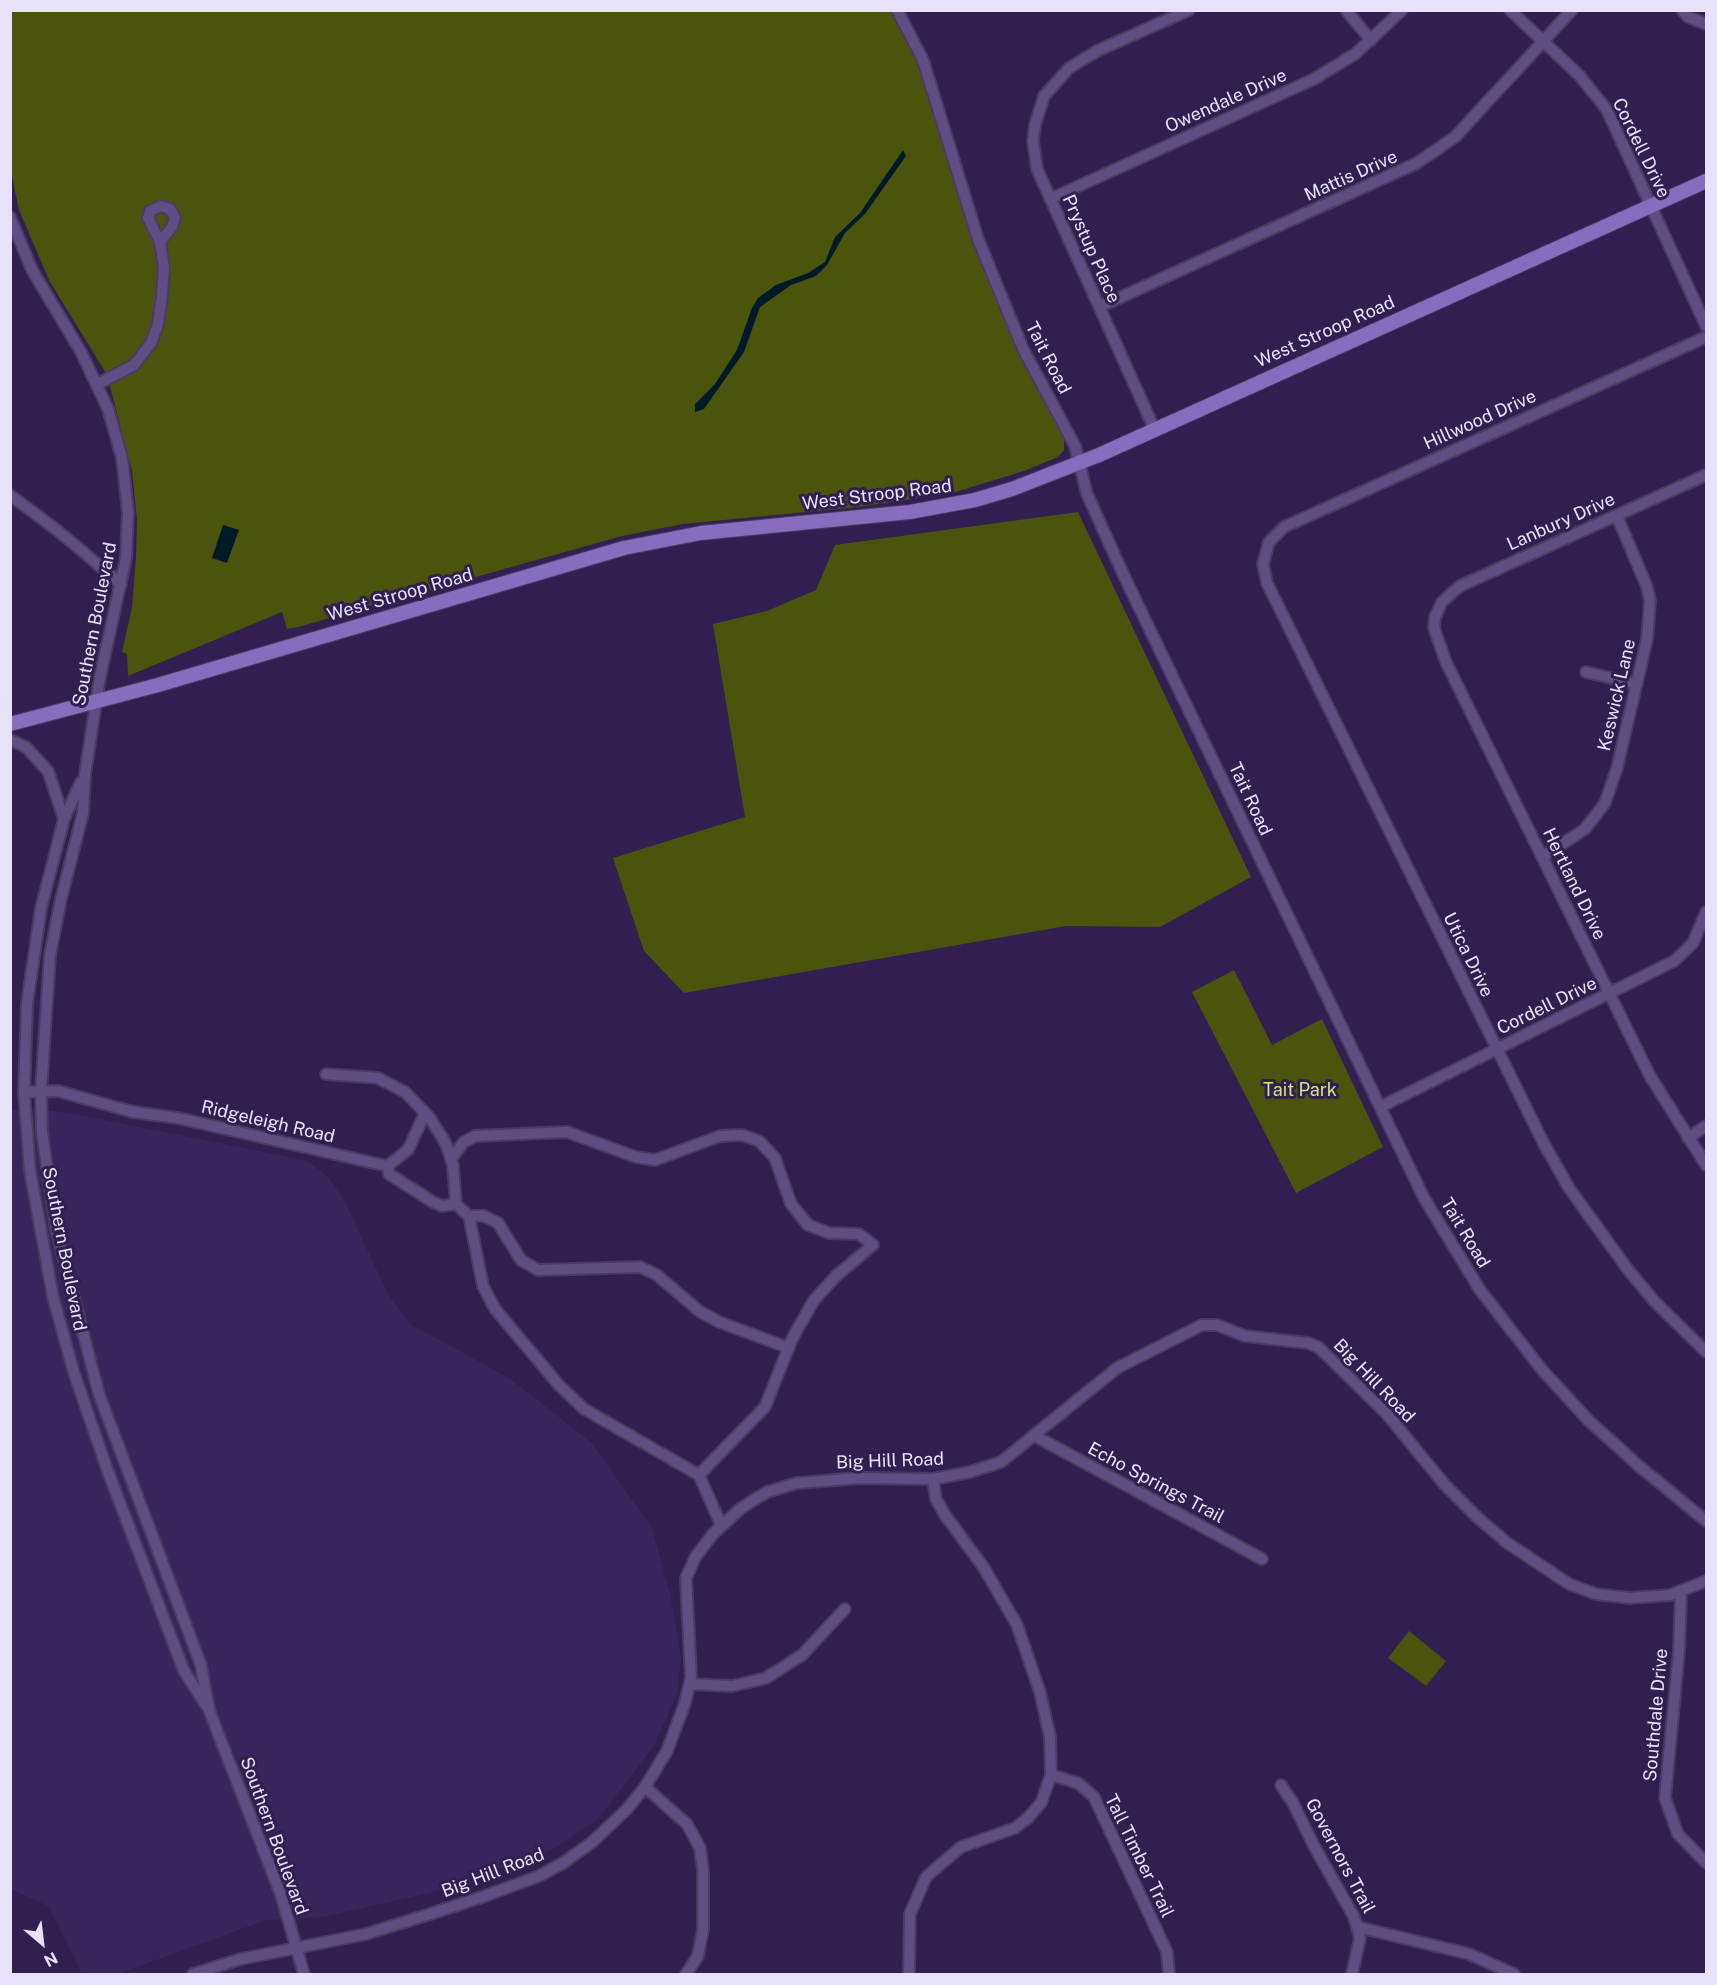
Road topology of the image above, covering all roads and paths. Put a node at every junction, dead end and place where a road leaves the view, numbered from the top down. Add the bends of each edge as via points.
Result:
1 (897, 10) edge
2 (1189, 10) edge
3 (1346, 10) edge
4 (1402, 10) edge
5 (1510, 10) edge
6 (1572, 10) edge
7 (1682, 10) edge
8 (1707, 24) edge
9 (1371, 40) junction
10 (1544, 42) junction
11 (1707, 181) edge
12 (1050, 199) junction
13 (1652, 206) junction
14 (10, 217) edge
15 (160, 242) dead end
16 (1099, 308) junction
17 (1707, 326) edge
18 (1707, 337) edge
19 (98, 384) junction
20 (1154, 428) junction
21 (1080, 463) junction
22 (1707, 475) edge
23 (10, 495) edge
24 (1617, 516) junction
25 (1271, 539) joint
26 (121, 584) junction
27 (1437, 610) joint
28 (1587, 672) dead end
29 (1636, 684) junction
30 (96, 701) junction
31 (10, 724) edge
32 (10, 740) edge
33 (85, 774) junction
34 (64, 819) junction
35 (1542, 857) junction
36 (1707, 912) edge
37 (1610, 994) junction
38 (1496, 1049) junction
39 (326, 1074) dead end
40 (41, 1091) junction
41 (24, 1092) junction
42 (1380, 1107) junction
43 (425, 1113) junction
44 (1707, 1126) edge
45 (1688, 1138) junction
46 (451, 1159) junction
47 (1707, 1165) edge
48 (387, 1166) junction
49 (456, 1204) junction
50 (470, 1216) junction
51 (789, 1348) junction
52 (1707, 1352) edge
53 (1035, 1436) junction
54 (699, 1475) junction
55 (933, 1479) junction
56 (1707, 1521) edge
57 (721, 1525) junction
58 (1262, 1559) dead end
59 (1707, 1581) edge
60 (1680, 1592) junction
61 (845, 1609) dead end
62 (690, 1684) junction
63 (209, 1710) junction
64 (1051, 1774) junction
65 (1281, 1785) dead end
66 (645, 1786) junction
67 (1707, 1863) edge
68 (1358, 1927) junction
69 (296, 1948) junction
70 (193, 1974) edge
71 (304, 1974) edge
72 (687, 1974) edge
73 (909, 1974) edge
74 (1168, 1974) edge
75 (1352, 1974) edge
76 (1514, 1974) edge

1 - 21 street, Tait Road via 923,60 970,216 1004,303
2 - 12 street, Prystup Place via 1097,51 1056,80 1039,108 1033,141 1037,169
3 - 9 street
4 - 9 street, Owendale Drive
5 - 10 street, Cordell Drive
6 - 10 street, Mattis Drive
7 - 8 street via 1688,17
9 - 12 street, Owendale Drive via 1314,79
10 - 13 street, Cordell Drive via 1580,76 1607,110
10 - 16 street, Mattis Drive via 1455,137 1417,163
11 - 13 main road, West Stroop Road
12 - 16 street, Prystup Place
13 - 17 street, Cordell Drive
13 - 20 main road, West Stroop Road
14 - 19 street, Southern Boulevard via 32,270
15 - 19 street via 164,267 162,296 151,343 134,365
16 - 20 street, Prystup Place
18 - 25 street, Hillwood Drive via 1313,513 1284,527
19 - 26 street, Southern Boulevard via 116,433 126,486 128,538
20 - 21 main road, West Stroop Road
21 - 30 main road, West Stroop Road via 1012,489 942,507 701,533 624,548
21 - 42 street, Tait Road via 1088,494 1125,578
22 - 24 street, Lanbury Drive
23 - 26 street
24 - 27 street, Lanbury Drive via 1460,586
24 - 29 street, Keswick Lane via 1650,601 1650,626
25 - 38 street, Utica Drive via 1263,564 1267,583
26 - 30 street, Southern Boulevard
27 - 35 street, Hertland Drive via 1435,636
28 - 29 street
29 - 35 street, Keswick Lane via 1605,803 1585,829
30 - 31 main road, West Stroop Road
30 - 33 street, Southern Boulevard
32 - 34 street via 26,747 48,771
33 - 34 street, Southern Boulevard
33 - 40 street, Southern Boulevard via 83,813 50,955
34 - 41 street, Southern Boulevard via 34,951 27,1004
35 - 37 street, Hertland Drive
36 - 37 street, Cordell Drive via 1699,933 1684,953
37 - 38 street, Cordell Drive
37 - 45 street, Hertland Drive via 1650,1076
38 - 42 street, Cordell Drive
38 - 52 street, Utica Drive via 1544,1144 1597,1230 1654,1301
39 - 43 street via 378,1078 405,1092
40 - 41 street, Ridgeleigh Road
40 - 48 street, Ridgeleigh Road via 58,1091 133,1112 263,1136
40 - 63 street, Southern Boulevard via 42,1132 56,1229 86,1354 116,1445 201,1665
41 - 63 street, Southern Boulevard via 39,1231 74,1373 184,1671
42 - 56 street, Tait Road via 1424,1198 1504,1324 1589,1421
43 - 46 street via 441,1134
43 - 48 street via 408,1150
44 - 45 street
45 - 47 street, Hertland Drive
46 - 49 street
46 - 51 street via 464,1142 475,1136 567,1132 655,1160 720,1136 751,1137 775,1158 791,1204 802,1219 829,1233 859,1234 873,1245 814,1300
48 - 49 street via 390,1174 433,1202 442,1206
49 - 50 street
50 - 51 street via 484,1216 498,1223 520,1260 538,1270 640,1267 657,1275 709,1317
50 - 54 street via 487,1296 558,1384 601,1420
51 - 54 street via 765,1407
53 - 55 street, Big Hill Road via 1000,1462
53 - 58 street, Echo Springs Trail
53 - 60 street, Big Hill Road via 1117,1368 1202,1325 1217,1325 1245,1336 1308,1342 1327,1354 1386,1413 1444,1484 1478,1518 1547,1571 1583,1590 1610,1597
54 - 57 street
55 - 57 street, Big Hill Road via 859,1478 796,1483 755,1498
55 - 64 street via 936,1499 945,1515 984,1568 1017,1625 1042,1701 1050,1737
57 - 62 street, Big Hill Road via 696,1556 686,1578
59 - 60 street, Big Hill Road
60 - 67 street, Southdale Drive via 1679,1651 1665,1798 1678,1834
61 - 62 street via 802,1655 766,1678 732,1686
62 - 66 street, Big Hill Road via 667,1751
63 - 69 street, Southern Boulevard via 281,1895
64 - 73 street via 1041,1803 1029,1818 1015,1828 960,1848 926,1877 910,1914
64 - 74 street, Tall Timber Trail via 1078,1783 1094,1797 1167,1952
65 - 68 street, Governors Trail
66 - 69 street, Big Hill Road via 610,1827 539,1876 385,1928
66 - 72 street via 687,1824 700,1848 703,1929 698,1956
68 - 75 street via 1360,1938
68 - 76 street, Governors Trail via 1469,1954
69 - 70 street, Big Hill Road
69 - 71 street, Southern Boulevard

